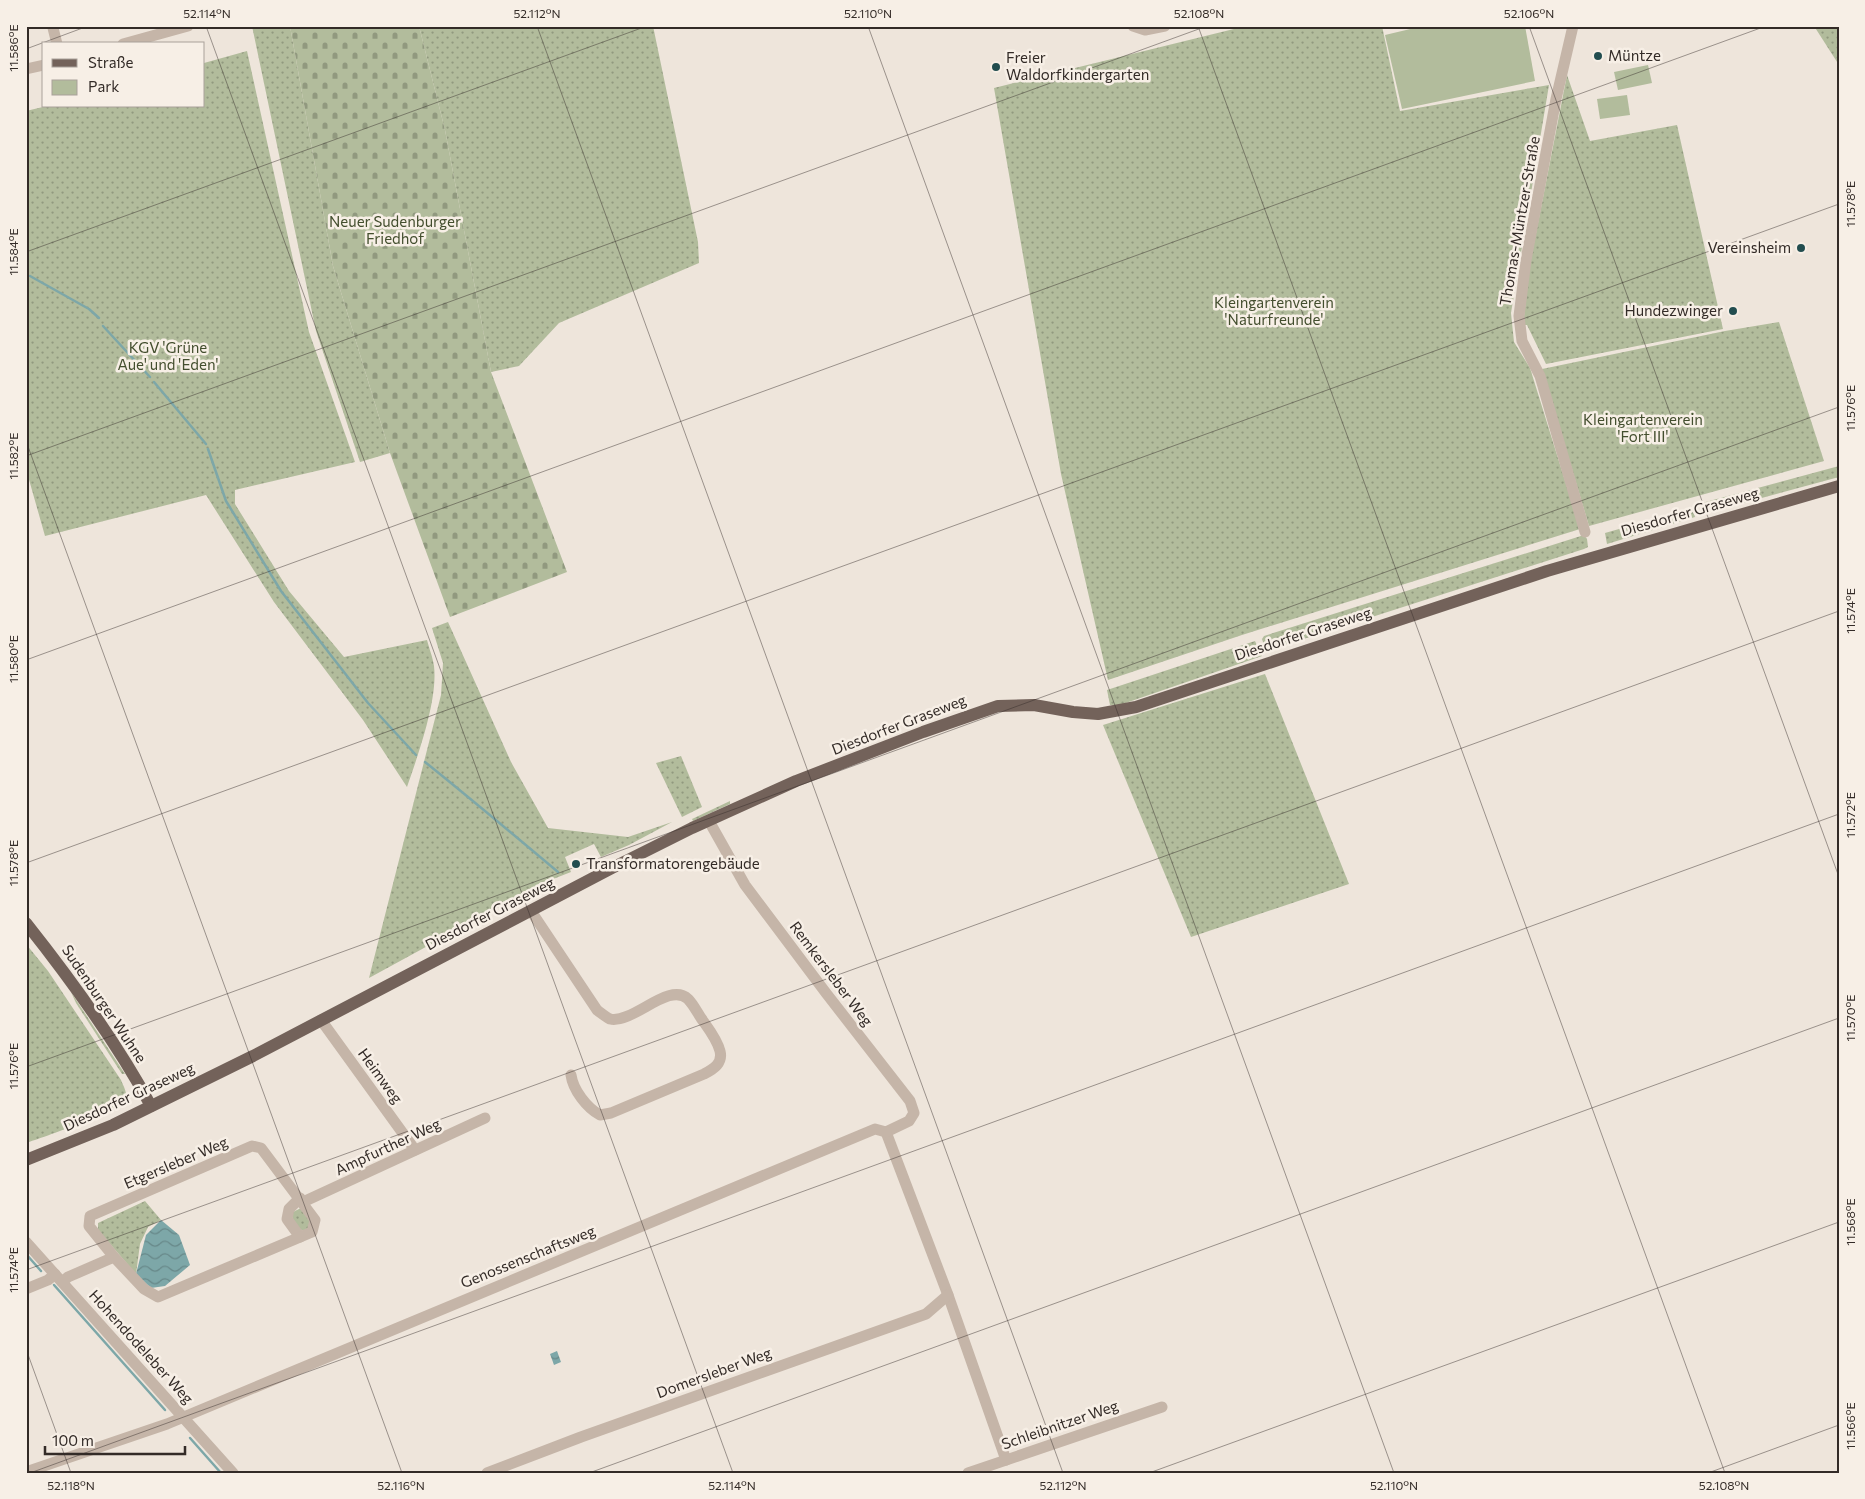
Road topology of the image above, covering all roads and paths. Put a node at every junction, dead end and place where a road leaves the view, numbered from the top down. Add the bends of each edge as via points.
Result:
1 (188, 26) edge
2 (1133, 26) edge
3 (1165, 26) edge
4 (1573, 26) edge
5 (53, 28) dead end
6 (56, 42) edge
7 (130, 42) edge
8 (42, 65) edge
9 (26, 69) edge
10 (1839, 486) edge
11 (1585, 532) dead end
12 (709, 821) junction
13 (531, 912) junction
14 (26, 923) edge
15 (321, 1020) junction
16 (572, 1075) dead end
17 (151, 1106) junction
18 (485, 1118) dead end
19 (886, 1132) junction
20 (415, 1150) junction
21 (26, 1160) edge
22 (301, 1200) junction
23 (300, 1237) junction
24 (26, 1242) edge
25 (114, 1257) junction
26 (59, 1278) junction
27 (26, 1289) edge
28 (948, 1295) junction
29 (1162, 1407) dead end
30 (183, 1417) junction
31 (1006, 1460) junction
32 (26, 1472) edge
33 (232, 1473) edge
34 (487, 1473) edge
35 (968, 1473) edge

1 - 7 street
2 - 3 street via 1145,30
4 - 11 street, Thomas-Müntzer-Straße via 1526,260 1519,316 1522,341 1540,376
5 - 6 street
8 - 9 street
10 - 12 main road, Diesdorfer Graseweg via 1547,570 1136,707 1098,714 1024,704 982,710 796,781
12 - 13 main road, Diesdorfer Graseweg
12 - 19 street, Remkersleber Weg via 745,885 910,1101 914,1113 909,1121
13 - 15 main road, Diesdorfer Graseweg
13 - 16 street via 597,1010 611,1019 624,1017 680,994 688,999 721,1053 716,1068 600,1115 590,1110 572,1082
14 - 17 main road, Sudenburger Wuhne via 130,1068
15 - 17 main road, Diesdorfer Graseweg
15 - 20 street, Heimweg
17 - 21 main road, Diesdorfer Graseweg
18 - 20 street, Ampfurther Weg
19 - 28 street
19 - 30 street, Genossenschaftsweg via 875,1129
20 - 22 street, Ampfurther Weg
22 - 23 street via 289,1209 287,1219
22 - 23 street, Etgersleber Weg via 315,1220 312,1232
22 - 25 street, Etgersleber Weg via 261,1148 252,1146 90,1216 89,1226
23 - 25 street, Etgersleber Weg via 158,1297 144,1290
24 - 26 street, Hohendodeleber Weg
25 - 26 street
26 - 27 street
26 - 30 street, Hohendodeleber Weg
28 - 31 street
28 - 34 street, Domersleber Weg via 926,1314
29 - 31 street, Schleibnitzer Weg
30 - 32 street, Genossenschaftsweg
30 - 33 street, Hohendodeleber Weg
31 - 35 street, Schleibnitzer Weg

